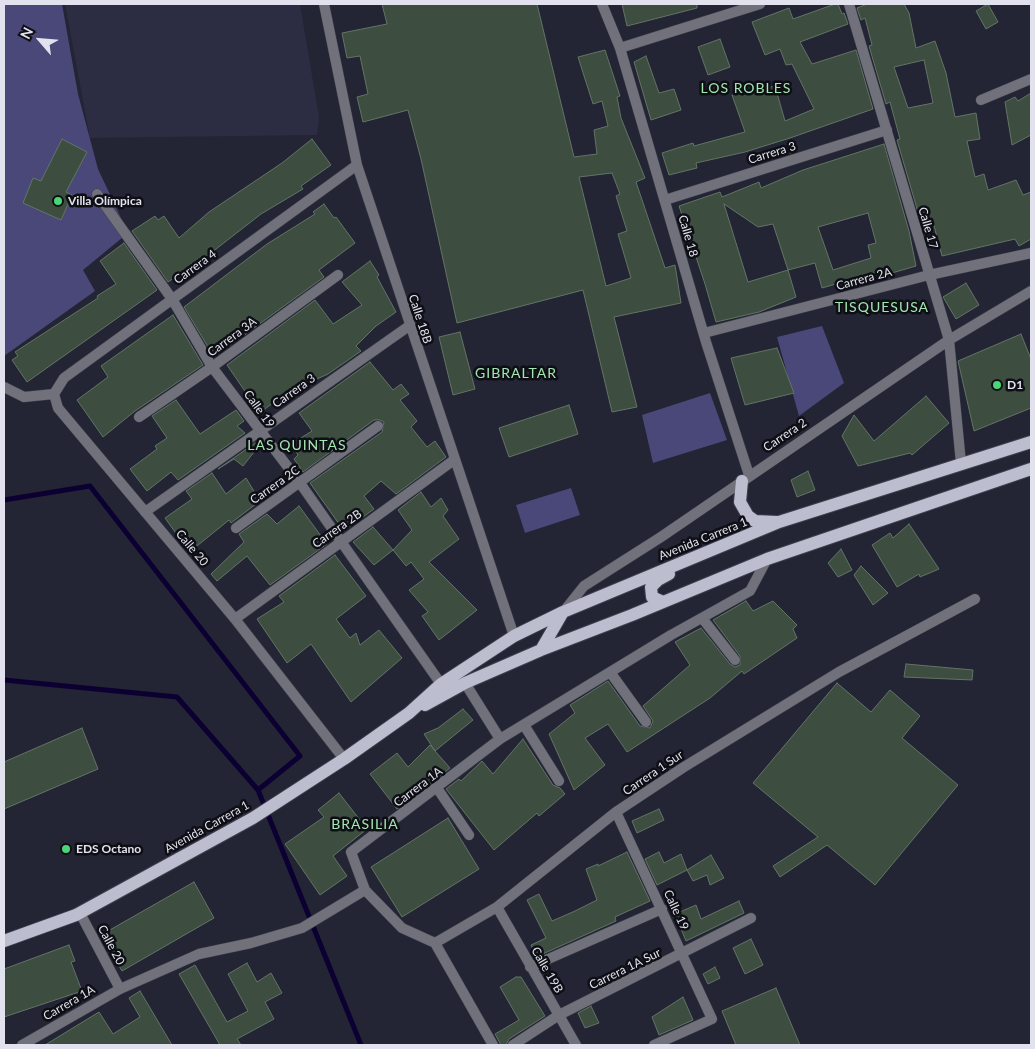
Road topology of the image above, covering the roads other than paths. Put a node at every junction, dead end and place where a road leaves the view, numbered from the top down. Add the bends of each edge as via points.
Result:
1 (324, 4) edge
2 (602, 4) edge
3 (760, 4) edge
4 (849, 4) edge
5 (620, 48) junction
6 (1031, 79) edge
7 (981, 100) dead end
8 (887, 130) junction
9 (357, 165) junction
10 (97, 194) dead end
11 (665, 200) junction
12 (1031, 252) edge
13 (928, 274) junction
14 (338, 275) dead end
15 (1031, 291) edge
16 (172, 299) junction
17 (409, 326) junction
18 (704, 333) junction
19 (949, 340) junction
20 (212, 367) junction
21 (4, 387) edge
22 (54, 394) junction
23 (139, 417) dead end
24 (378, 426) dead end
25 (260, 431) junction
26 (1031, 442) edge
27 (454, 460) junction
28 (961, 463) junction
29 (1031, 469) edge
30 (746, 478) junction
31 (300, 483) junction
32 (145, 512) junction
33 (780, 522) junction
34 (236, 528) dead end
35 (341, 542) junction
36 (707, 554) junction
37 (767, 559) junction
38 (975, 599) dead end
39 (663, 602) junction
40 (563, 612) junction
41 (702, 618) junction
42 (235, 619) junction
43 (514, 636) junction
44 (541, 650) junction
45 (736, 660) dead end
46 (610, 672) junction
47 (441, 684) junction
48 (465, 684) junction
49 (409, 713) junction
50 (646, 722) dead end
51 (524, 725) junction
52 (500, 739) junction
53 (344, 759) junction
54 (559, 781) dead end
55 (437, 788) junction
56 (616, 812) junction
57 (469, 835) dead end
58 (365, 890) junction
59 (497, 907) junction
60 (662, 909) junction
61 (80, 913) junction
62 (751, 918) dead end
63 (4, 941) edge
64 (435, 943) junction
65 (683, 954) junction
66 (530, 967) junction
67 (120, 989) junction
68 (559, 1015) junction
69 (22, 1045) edge
70 (493, 1045) edge
71 (513, 1045) edge
72 (576, 1045) edge
73 (654, 1045) edge

1 - 9 street, Calle 18B
2 - 5 street, Calle 18
3 - 5 street
4 - 8 street, Calle 17
5 - 11 street, Calle 18
6 - 7 street
8 - 11 street, Carrera 3
8 - 13 street, Calle 17
9 - 16 street, Carrera 4
9 - 17 street, Calle 18B
10 - 16 street, Calle 19
11 - 18 street, Calle 18
12 - 13 street, Carrera 2A
13 - 18 street, Carrera 2A
13 - 19 street, Calle 17
14 - 20 street, Carrera 3A
15 - 19 street, Carrera 2
16 - 20 street, Calle 19
16 - 22 street, Carrera 4 via 64,378
17 - 25 street, Carrera 3
17 - 27 street, Calle 18B
18 - 30 street, Calle 18
19 - 28 street, Calle 17
19 - 30 street, Carrera 2
20 - 23 street, Carrera 3A
20 - 25 street, Calle 19
21 - 22 street via 24,397
22 - 32 street, Calle 20 via 58,408
24 - 31 street, Carrera 2C
25 - 31 street, Calle 19
25 - 32 street, Carrera 3
26 - 28 main road, Avenida Carrera 1
27 - 35 street, Carrera 2B
27 - 43 street, Calle 18B
28 - 33 main road, Avenida Carrera 1
29 - 37 main road, Avenida Carrera 1
30 - 33 main road via 740,502 748,516 755,521
30 - 40 street, Carrera 2 via 584,586
31 - 34 street, Carrera 2C
31 - 35 street, Calle 19
32 - 42 street, Calle 20
33 - 36 main road, Avenida Carrera 1
35 - 42 street, Carrera 2B
35 - 47 street, Calle 19
36 - 39 main road via 651,587 652,597
36 - 40 main road, Avenida Carrera 1
37 - 39 main road, Avenida Carrera 1
37 - 41 street, Carrera 1A via 750,591
38 - 56 street, Carrera 1 Sur via 840,672
39 - 44 main road, Avenida Carrera 1
40 - 43 main road, Avenida Carrera 1
40 - 44 main road
41 - 45 street
41 - 46 street, Carrera 1A
42 - 53 street, Calle 20
43 - 47 main road, Avenida Carrera 1
44 - 48 main road, Avenida Carrera 1
46 - 50 street
46 - 51 street, Carrera 1A
47 - 49 main road, Avenida Carrera 1
48 - 49 main road, Avenida Carrera 1
48 - 52 street
49 - 53 main road, Avenida Carrera 1
51 - 52 street, Carrera 1A
51 - 54 street
52 - 55 street, Carrera 1A
53 - 61 main road, Avenida Carrera 1 via 253,818
55 - 57 street
55 - 58 street, Carrera 1A via 352,852
56 - 59 street, Carrera 1 Sur
56 - 60 street, Calle 19
58 - 64 street via 402,928
58 - 67 street, Carrera 1A via 302,928 251,944 199,954
59 - 64 street, Carrera 1 Sur
59 - 66 street, Calle 19B
60 - 65 street, Calle 19
60 - 66 street
61 - 63 main road, Avenida Carrera 1
61 - 67 street, Calle 20
62 - 65 street, Carrera 1A Sur
64 - 70 street
65 - 68 street, Carrera 1A Sur
65 - 73 street, Calle 19 via 712,1019
66 - 68 street, Calle 19B
67 - 69 street, Carrera 1A
68 - 71 street, Carrera 1A Sur
68 - 72 street, Calle 19B

